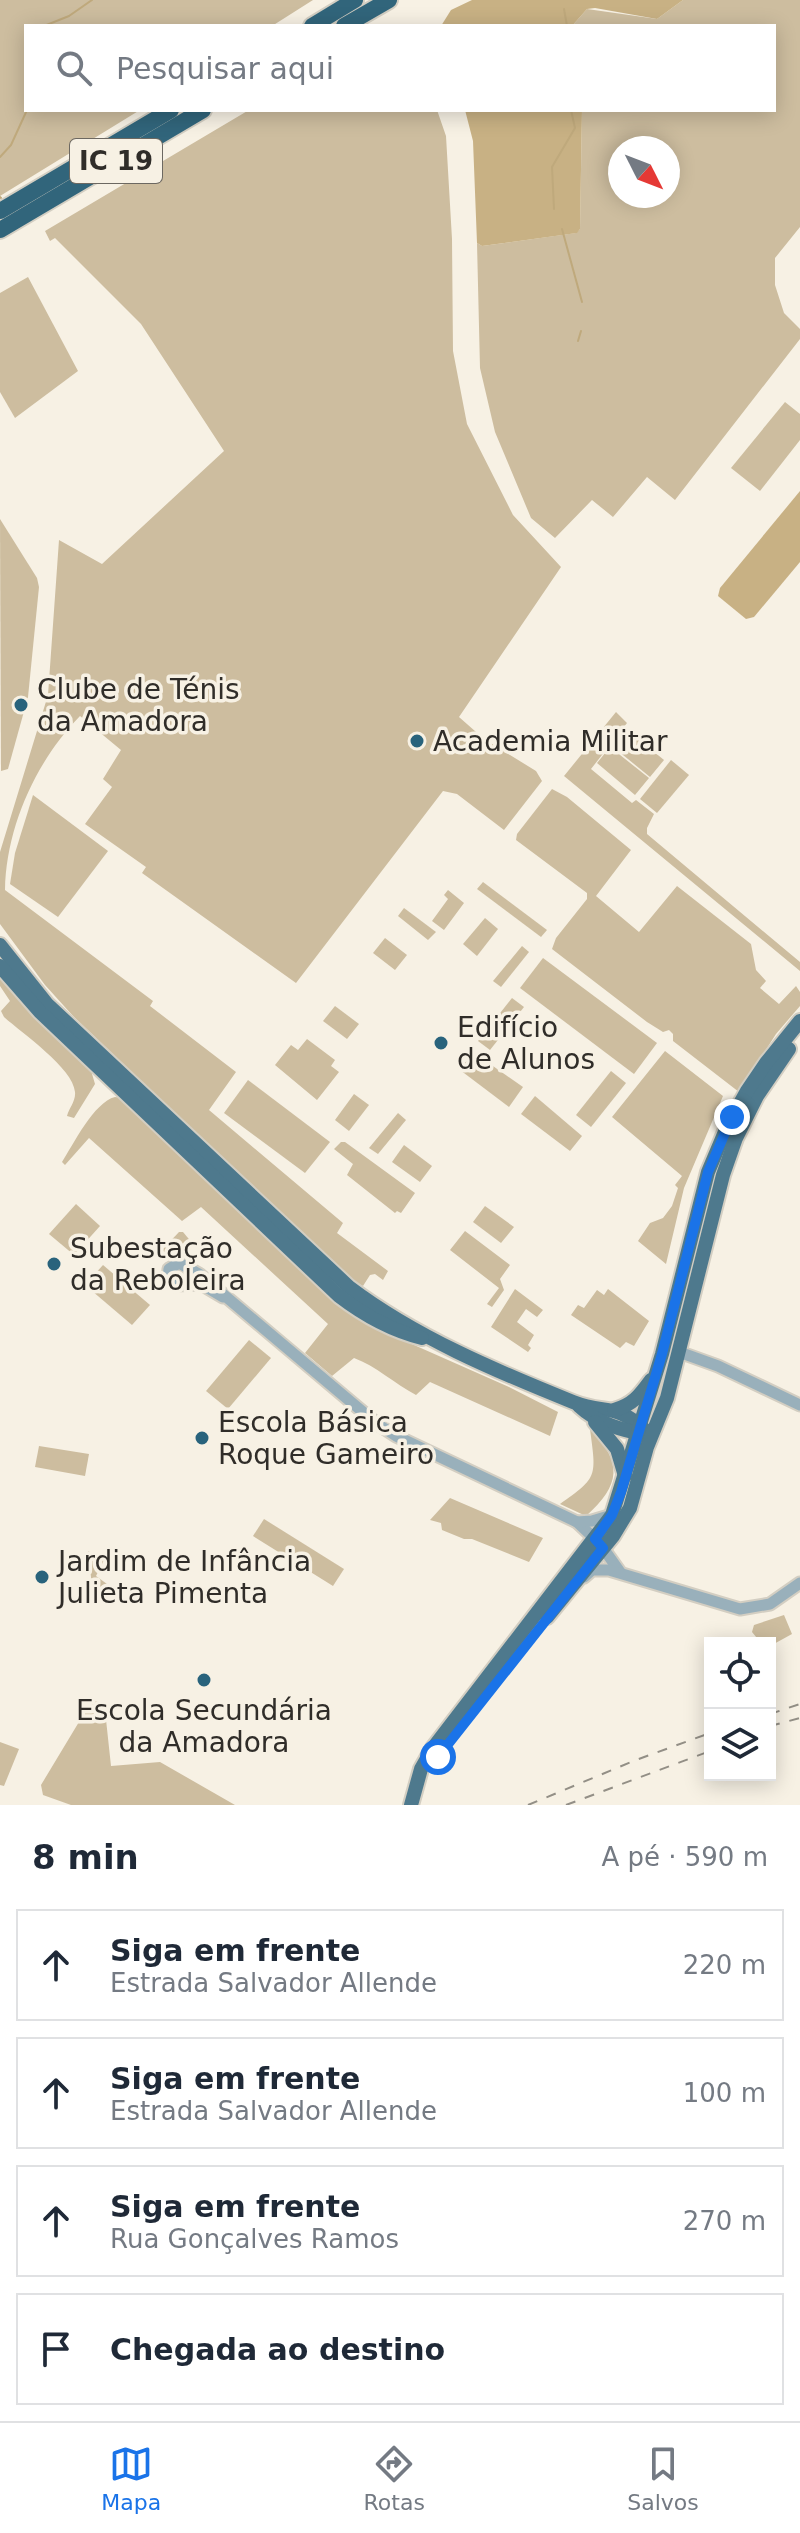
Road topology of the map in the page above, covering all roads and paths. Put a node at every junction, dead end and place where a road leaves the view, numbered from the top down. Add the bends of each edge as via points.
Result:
1 (355, 0) edge
2 (389, 0) edge
3 (315, 24) edge
4 (347, 24) edge
5 (168, 112) edge
6 (200, 112) edge
7 (0, 211) edge
8 (0, 230) edge
9 (0, 945) edge
10 (0, 966) edge
11 (800, 1021) edge
12 (800, 1036) edge
13 (131, 1081) junction
14 (113, 1082) junction
15 (186, 1266) junction
16 (185, 1283) junction
17 (223, 1297) junction
18 (366, 1308) junction
19 (679, 1352) junction
20 (662, 1354) junction
21 (656, 1373) junction
22 (576, 1403) junction
23 (800, 1405) edge
24 (614, 1410) junction
25 (592, 1418) junction
26 (644, 1432) junction
27 (625, 1477) junction
28 (612, 1515) junction
29 (577, 1522) junction
30 (599, 1544) junction
31 (625, 1575) junction
32 (576, 1583) junction
33 (800, 1583) edge
34 (411, 1805) edge
35 (420, 1805) edge

1 - 3 highway
2 - 4 highway
5 - 7 highway, IC 19
6 - 8 highway, IC 19
9 - 13 main road via 47,1004
10 - 14 main road
11 - 20 main road via 739,1104 720,1143
12 - 19 main road via 774,1068 736,1138
13 - 14 main road
13 - 18 main road
14 - 18 main road via 339,1296
15 - 16 street via 190,1277
15 - 16 street via 176,1264 168,1273 175,1285
15 - 17 street
16 - 17 street via 201,1284
17 - 29 street via 376,1423
18 - 22 main road via 398,1332 436,1342
19 - 20 main road
19 - 23 street
19 - 26 main road via 667,1398
20 - 21 main road
21 - 24 main road via 635,1401
21 - 26 main road
22 - 24 main road
22 - 25 main road
24 - 26 main road
25 - 26 main road
25 - 27 main road via 617,1449
26 - 27 main road
26 - 30 main road via 630,1508
27 - 28 main road
28 - 29 street
28 - 30 main road
29 - 30 street
30 - 31 street
30 - 32 main road
30 - 34 main road via 433,1748
31 - 32 street via 592,1570
31 - 33 street via 740,1609 770,1604
32 - 35 main road via 446,1746 429,1774

